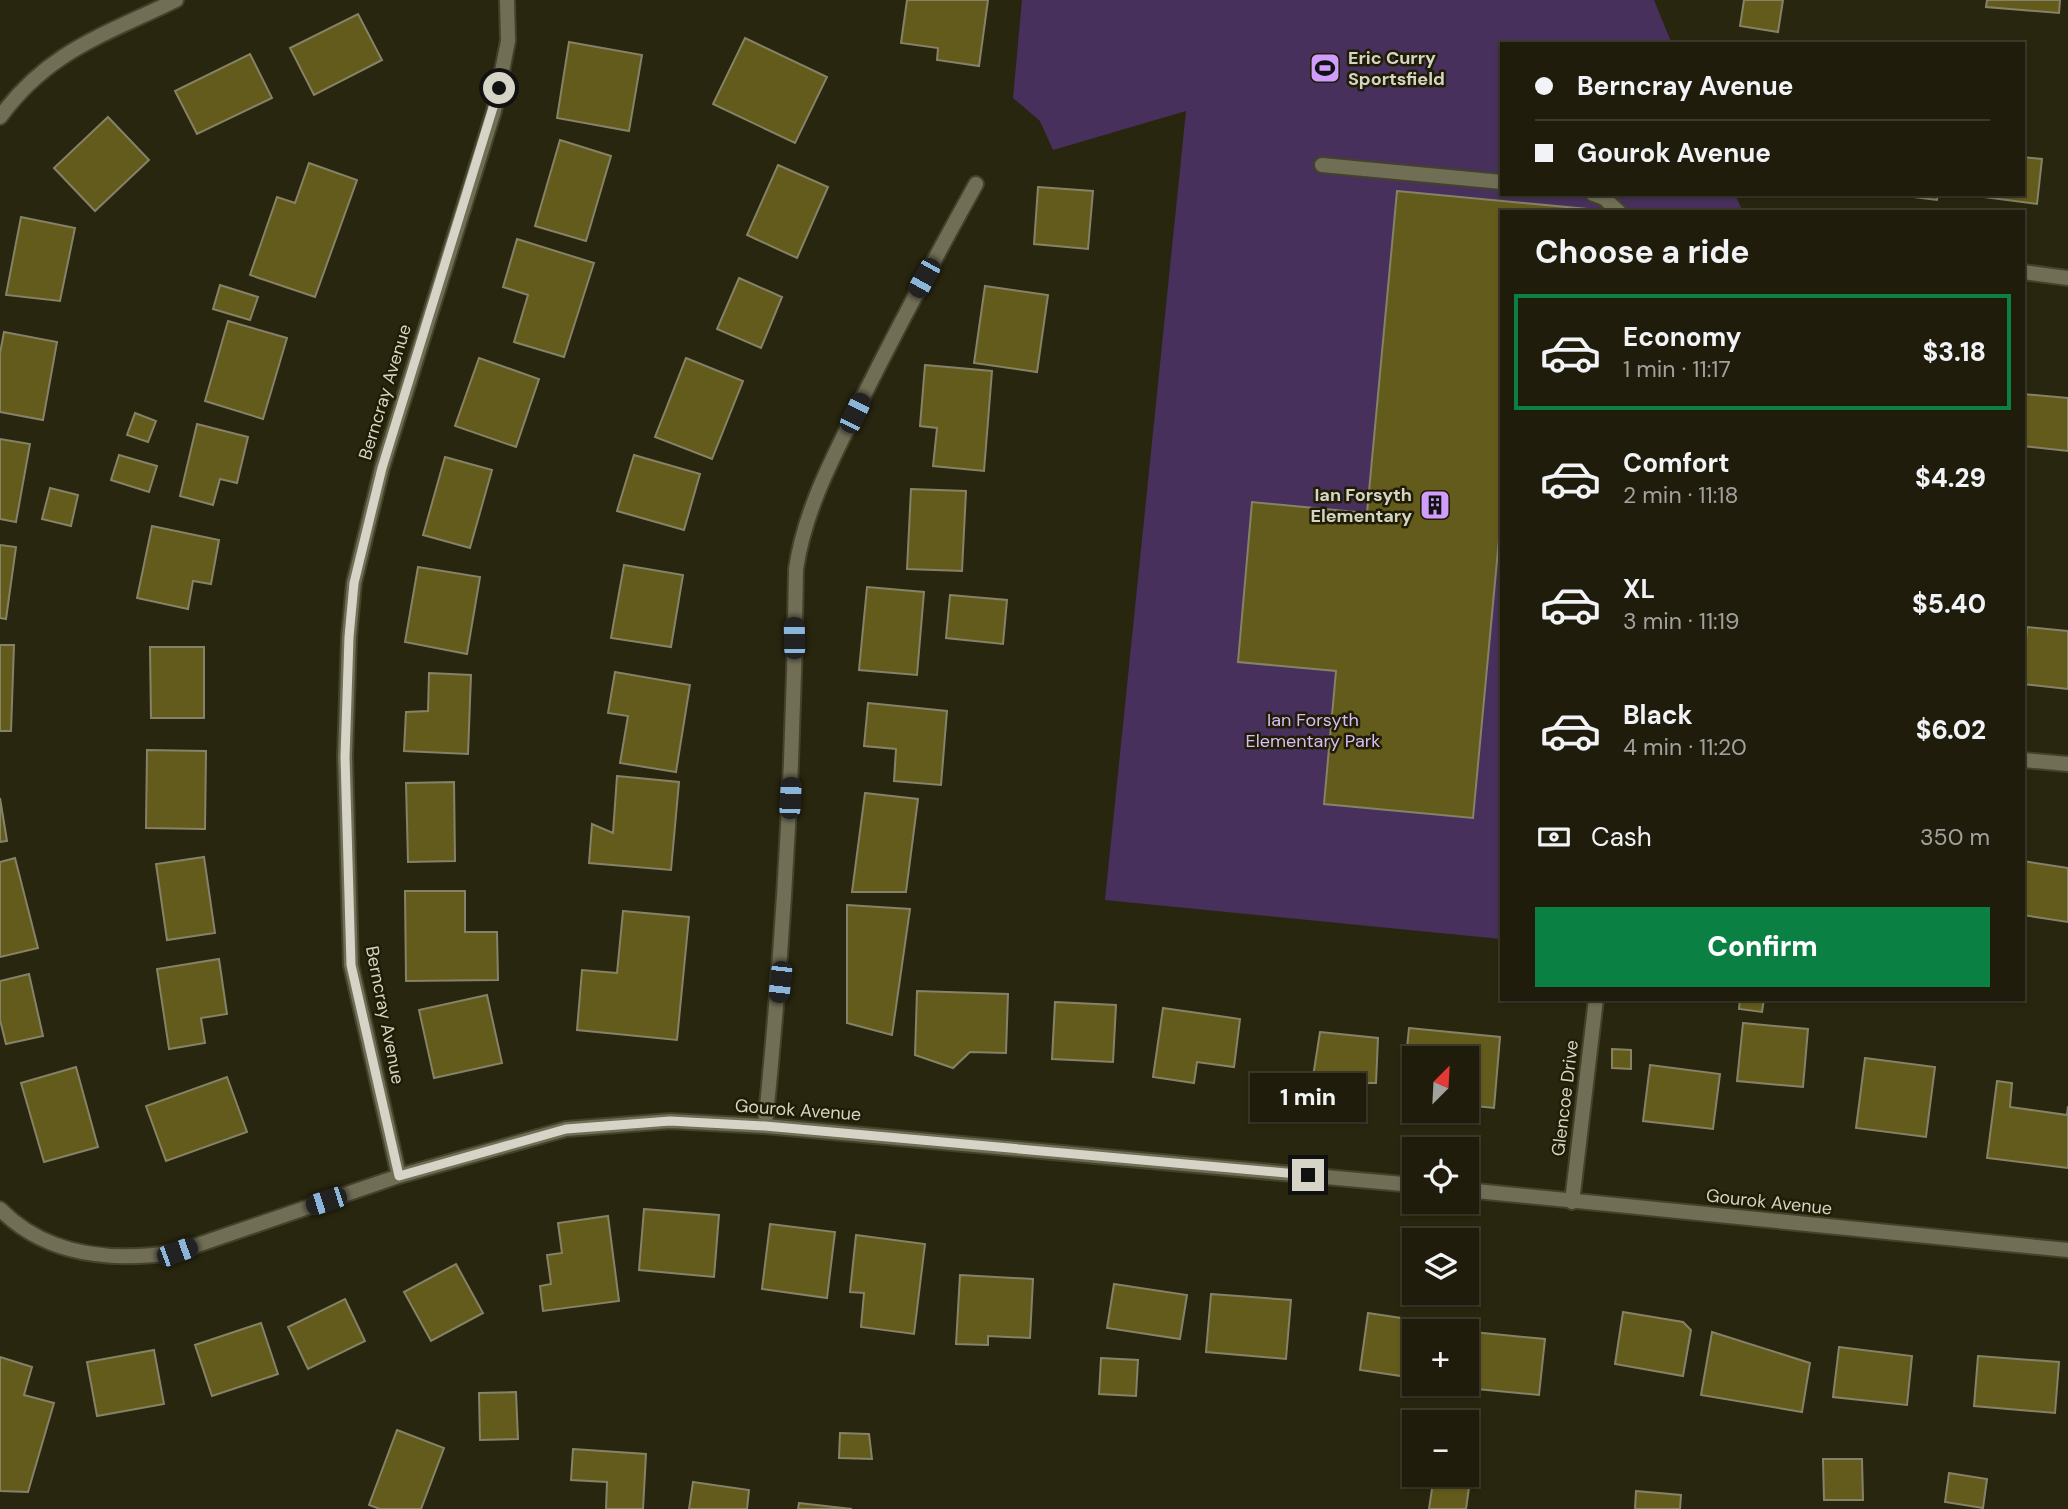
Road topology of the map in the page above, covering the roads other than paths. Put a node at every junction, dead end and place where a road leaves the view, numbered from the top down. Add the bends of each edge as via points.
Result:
1 (176, 0) edge
2 (506, 0) edge
3 (0, 117) edge
4 (1322, 165) dead end
5 (1500, 182) edge
6 (976, 184) dead end
7 (1598, 196) edge
8 (1617, 210) edge
9 (2025, 272) edge
10 (2068, 278) edge
11 (2025, 760) edge
12 (2068, 764) edge
13 (1596, 1001) edge
14 (765, 1126) junction
15 (399, 1176) junction
16 (1402, 1184) edge
17 (1479, 1191) edge
18 (1572, 1202) junction
19 (0, 1209) edge
20 (2068, 1250) edge

1 - 3 street via 65,53 31,81
2 - 15 street, Berncray Avenue via 508,41 494,111 382,468 354,583 350,624 345,757 351,965
4 - 5 street
6 - 14 street via 833,458 813,500 800,545 782,958
7 - 8 street
9 - 10 street
11 - 12 street
13 - 18 street, Glencoe Drive
14 - 15 street, Gourok Avenue via 670,1121 566,1129
14 - 16 street, Gourok Avenue
15 - 19 street, Gourok Avenue via 177,1252 139,1258 99,1257 61,1247
17 - 18 street, Gourok Avenue
18 - 20 street, Gourok Avenue

